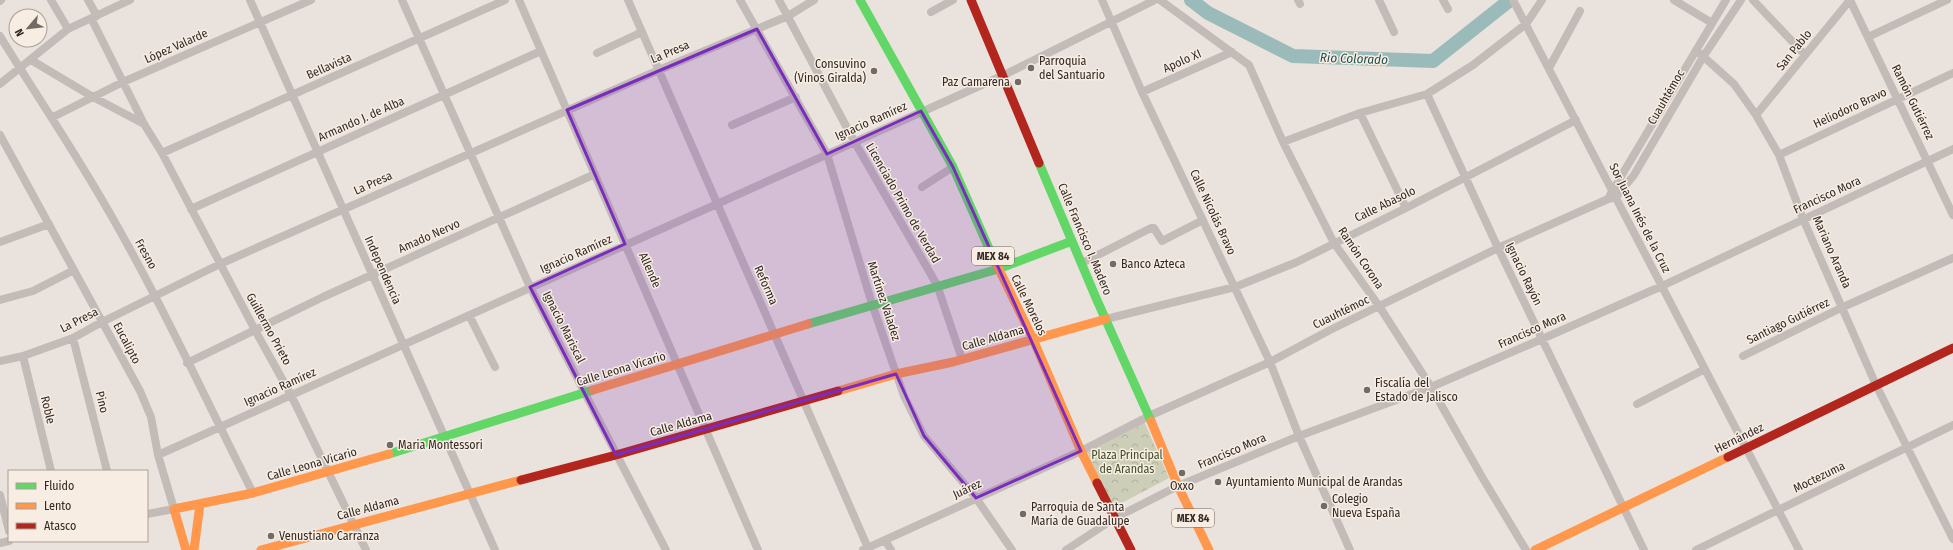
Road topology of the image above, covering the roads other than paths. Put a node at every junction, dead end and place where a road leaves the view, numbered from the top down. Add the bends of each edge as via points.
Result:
1 (51, 0) edge
2 (88, 0) edge
3 (130, 0) edge
4 (250, 0) edge
5 (311, 0) edge
6 (402, 0) edge
7 (505, 0) edge
8 (519, 0) edge
9 (628, 0) edge
10 (740, 0) edge
11 (779, 0) edge
12 (814, 0) edge
13 (860, 0) edge
14 (953, 0) edge
15 (971, 0) edge
16 (1102, 0) edge
17 (1155, 0) edge
18 (1160, 0) edge
19 (1379, 0) edge
20 (1443, 0) edge
21 (1513, 0) edge
22 (1542, 0) edge
23 (1674, 0) edge
24 (1726, 0) edge
25 (1741, 0) edge
26 (1753, 0) edge
27 (1850, 0) edge
28 (1947, 0) edge
29 (1448, 9) dead end
30 (1580, 11) dead end
31 (931, 12) dead end
32 (788, 16) junction
33 (94, 17) junction
34 (1113, 22) junction
35 (260, 23) junction
36 (1525, 23) junction
37 (1712, 23) junction
38 (68, 29) junction
39 (757, 29) junction
40 (642, 32) junction
41 (1394, 32) dead end
42 (0, 36) edge
43 (1868, 36) junction
44 (419, 38) junction
45 (1696, 50) junction
46 (541, 51) junction
47 (1232, 52) junction
48 (597, 54) dead end
49 (1805, 55) junction
50 (1703, 57) junction
51 (31, 60) junction
52 (19, 68) junction
53 (1549, 68) junction
54 (659, 70) junction
55 (1953, 73) edge
56 (1004, 75) junction
57 (123, 82) junction
58 (0, 84) edge
59 (1142, 92) junction
60 (1427, 94) junction
61 (292, 95) junction
62 (444, 95) junction
63 (93, 97) junction
64 (796, 97) junction
65 (1898, 99) junction
66 (567, 110) junction
67 (921, 111) junction
68 (1360, 113) junction
69 (1756, 115) junction
70 (53, 117) junction
71 (1576, 120) junction
72 (144, 124) junction
73 (732, 125) dead end
74 (0, 135) edge
75 (854, 141) junction
76 (1283, 142) junction
77 (1953, 150) edge
78 (318, 152) junction
79 (162, 153) junction
80 (470, 153) junction
81 (827, 154) junction
82 (1779, 155) junction
83 (1927, 161) junction
84 (953, 167) junction
85 (595, 174) junction
86 (1466, 176) junction
87 (922, 187) dead end
88 (1612, 196) junction
89 (717, 203) junction
90 (1406, 208) junction
91 (191, 209) junction
92 (343, 209) junction
93 (1953, 215) edge
94 (499, 218) junction
95 (1803, 219) junction
96 (1203, 220) junction
97 (49, 224) junction
98 (1072, 241) junction
99 (0, 242) edge
100 (1334, 243) junction
101 (625, 244) junction
102 (1498, 248) junction
103 (1953, 258) edge
104 (1082, 263) junction
105 (220, 264) junction
106 (998, 269) junction
107 (74, 270) junction
108 (372, 275) junction
109 (937, 285) junction
110 (1662, 286) junction
111 (530, 287) junction
112 (1235, 287) junction
113 (155, 296) junction
114 (0, 300) edge
115 (872, 304) junction
116 (1379, 306) junction
117 (1843, 307) junction
118 (469, 315) junction
119 (1106, 319) junction
120 (102, 322) junction
121 (255, 330) junction
122 (774, 334) junction
123 (73, 338) junction
124 (1033, 339) junction
125 (1542, 339) junction
126 (403, 344) junction
127 (1953, 348) edge
128 (23, 356) junction
129 (1743, 356) dead end
130 (962, 359) junction
131 (0, 361) edge
132 (1270, 362) junction
133 (187, 363) junction
134 (678, 364) junction
135 (495, 368) dead end
136 (1705, 369) junction
137 (896, 374) junction
138 (1876, 385) junction
139 (1431, 387) junction
140 (584, 393) junction
141 (291, 395) junction
142 (803, 400) junction
143 (1637, 404) dead end
144 (1149, 416) junction
145 (1953, 426) edge
146 (220, 427) junction
147 (706, 430) junction
148 (1299, 436) junction
149 (444, 437) junction
150 (1907, 447) junction
151 (1746, 448) junction
152 (1081, 450) junction
153 (158, 455) junction
154 (616, 456) junction
155 (51, 470) edge
156 (107, 470) edge
157 (329, 472) junction
158 (1178, 486) junction
159 (253, 494) junction
160 (0, 495) edge
161 (469, 495) junction
162 (976, 498) junction
163 (200, 504) junction
164 (1622, 508) junction
165 (174, 509) junction
166 (1778, 510) junction
167 (148, 514) edge
168 (1115, 518) junction
169 (354, 524) junction
170 (8, 527) edge
171 (1953, 539) edge
172 (885, 540) junction
173 (865, 549) edge
174 (186, 550) edge
175 (194, 550) edge
176 (261, 550) edge
177 (366, 550) edge
178 (495, 550) edge
179 (666, 550) edge
180 (758, 550) edge
181 (890, 550) edge
182 (1012, 550) edge
183 (1066, 550) edge
184 (1131, 550) edge
185 (1209, 550) edge
186 (1350, 550) edge
187 (1526, 550) edge
188 (1535, 550) edge
189 (1644, 550) edge
190 (1696, 550) edge
191 (1799, 550) edge

1 - 38 street
2 - 33 street, Guillermo Prieto
3 - 33 street
4 - 35 street, Independencia
5 - 35 street, López Valarde
6 - 44 street, Ignacio Mariscal
7 - 44 street, Bellavista
8 - 46 street, Allende
9 - 40 street, Reforma
10 - 39 street, Martínez Valadez
11 - 32 street, Licenciado Primo de Verdad
12 - 32 street, La Presa
13 - 67 main road, Calle Morelos / MEX 84
14 - 31 street
15 - 56 main road, Calle Francisco I. Madero / MEX 84
16 - 34 street, Calle Nicolás Bravo
17 - 34 street, Ignacio Ramírez
18 - 47 street, Ramón Corona
19 - 41 street
20 - 29 street
21 - 36 street, Sor Juana Inés de la Cruz
22 - 36 street
23 - 37 street
24 - 37 street, Cuauhtémoc
25 - 50 street, Cuauhtémoc
26 - 49 street
27 - 43 street, Ramón Gutiérrez
27 - 49 street, San Pablo
28 - 43 street
30 - 53 street
32 - 39 street, La Presa
32 - 75 street, Licenciado Primo de Verdad
33 - 38 street
33 - 57 street, Guillermo Prieto
34 - 56 street, Ignacio Ramírez
34 - 59 street, Calle Nicolás Bravo
35 - 57 street, López Valarde
35 - 61 street, Independencia
36 - 53 street, Sor Juana Inés de la Cruz
36 - 60 street via 1473,66
37 - 45 street, Cuauhtémoc
38 - 51 street
39 - 54 street, La Presa
39 - 64 street, Martínez Valadez
40 - 48 street
40 - 54 street, Reforma
42 - 52 street, Fresno
43 - 65 street, Ramón Gutiérrez
44 - 61 street, Bellavista
44 - 62 street, Ignacio Mariscal
45 - 50 street, Mariano Aranda
45 - 88 street, Cuauhtémoc
46 - 62 street, Armando J. de Alba
46 - 66 street, Allende
47 - 59 street, Apolo XI
47 - 76 street, Ramón Corona via 1249,65
49 - 69 street, San Pablo
50 - 69 street, Mariano Aranda via 1734,84
50 - 88 street, Cuauhtémoc via 1634,175
51 - 52 street
51 - 63 street
52 - 58 street
52 - 70 street, Fresno
53 - 71 street, Sor Juana Inés de la Cruz
54 - 66 street, La Presa
54 - 89 street, Reforma
55 - 65 street, Heliodoro Bravo
56 - 67 street, Ignacio Ramírez
56 - 98 main road, Calle Francisco I. Madero / MEX 84
57 - 63 street, López Valarde
57 - 72 street, Guillermo Prieto
59 - 96 street, Calle Nicolás Bravo
60 - 68 street
60 - 86 street, Ignacio Rayón
61 - 78 street, Independencia
61 - 79 street, Bellavista
62 - 78 street, Armando J. de Alba
62 - 80 street, Ignacio Mariscal
63 - 70 street, López Valarde
63 - 72 street
64 - 73 street
64 - 81 street, Martínez Valadez
65 - 82 street, Heliodoro Bravo
65 - 83 street, Ramón Gutiérrez
66 - 80 street, La Presa
66 - 85 street, Allende
67 - 75 street, Ignacio Ramírez
67 - 84 main road, Calle Morelos / MEX 84
68 - 76 street
68 - 90 street
69 - 82 street, Mariano Aranda
70 - 113 street, Fresno
71 - 86 street, Calle Abasolo
71 - 88 street, Sor Juana Inés de la Cruz
72 - 79 street, Guillermo Prieto
74 - 97 street, Eucalipto
75 - 81 street, Ignacio Ramírez
75 - 109 street, Licenciado Primo de Verdad
76 - 100 street, Ramón Corona
77 - 83 street, Francisco Mora
78 - 91 street, Armando J. de Alba
78 - 92 street, Independencia
79 - 91 street, Guillermo Prieto
80 - 92 street, La Presa
80 - 94 street, Ignacio Mariscal
81 - 89 street, Ignacio Ramírez
81 - 115 street, Martínez Valadez
82 - 95 street, Mariano Aranda
83 - 93 street, Ramón Gutiérrez
83 - 95 street, Francisco Mora
84 - 87 street
84 - 106 main road, Calle Morelos / MEX 84
85 - 94 street, Amado Nervo
85 - 101 street, Allende
86 - 90 street, Calle Abasolo
86 - 102 street, Ignacio Rayón
88 - 102 street, Cuauhtémoc
88 - 110 street, Sor Juana Inés de la Cruz
89 - 101 street, Ignacio Ramírez
89 - 122 street, Reforma
90 - 100 street, Calle Abasolo
91 - 105 street, Guillermo Prieto
92 - 105 street, La Presa
92 - 108 street, Independencia
94 - 108 street, Amado Nervo
94 - 111 street, Ignacio Mariscal
95 - 110 street, Francisco Mora
95 - 117 street, Mariano Aranda
96 - 104 street via 1162,241 1152,228
96 - 112 street, Calle Nicolás Bravo
97 - 99 street
97 - 107 street, Eucalipto
98 - 104 main road, Calle Francisco I. Madero / MEX 84
98 - 106 main road, Calle Leona Vicario
100 - 112 street, Calle Abasolo
100 - 116 street, Ramón Corona
101 - 111 street, Ignacio Ramírez
101 - 134 street, Allende
102 - 116 street, Cuauhtémoc
102 - 125 street, Ignacio Rayón
103 - 117 street, Santiago Gutiérrez
104 - 119 main road, Calle Francisco I. Madero / MEX 84
105 - 113 street, La Presa
105 - 121 street, Guillermo Prieto
106 - 109 main road, Calle Leona Vicario
106 - 124 main road, Calle Morelos / MEX 84
107 - 114 street via 33,291
107 - 120 street, Eucalipto
108 - 121 street, Amado Nervo
108 - 126 street, Independencia
109 - 115 main road, Calle Leona Vicario
109 - 130 street, Licenciado Primo de Verdad
110 - 125 street, Francisco Mora
110 - 136 street, Sor Juana Inés de la Cruz
111 - 118 street, Ignacio Ramírez
111 - 140 street, Ignacio Mariscal
112 - 119 street, Calle Abasolo
112 - 132 street, Calle Nicolás Bravo
113 - 120 street, La Presa
113 - 133 street, Fresno
115 - 122 main road, Calle Leona Vicario
115 - 137 street, Martínez Valadez
116 - 132 street, Cuauhtémoc
116 - 139 street, Ramón Corona
117 - 129 street, Santiago Gutiérrez
117 - 138 street, Mariano Aranda
118 - 126 street, Ignacio Ramírez
118 - 135 street
119 - 124 main road, Calle Aldama
119 - 144 main road, Calle Francisco I. Madero / MEX 84
120 - 123 street, La Presa
120 - 153 street, Eucalipto via 140,391 151,418
121 - 133 street, Amado Nervo
121 - 141 street, Guillermo Prieto
122 - 134 main road, Calle Leona Vicario
122 - 142 street, Reforma
123 - 128 street, La Presa
123 - 156 street, Pino
124 - 130 main road, Calle Aldama
124 - 152 main road, Calle Morelos / MEX 84
125 - 139 street, Francisco Mora
125 - 164 street, Ignacio Rayón
126 - 141 street, Ignacio Ramírez
126 - 149 street, Independencia
127 - 138 main road, Hernández
128 - 131 street, La Presa
128 - 155 street, Roble
130 - 137 main road, Calle Aldama
132 - 144 street, Cuauhtémoc
132 - 148 street, Calle Nicolás Bravo
133 - 146 street, Fresno
134 - 140 main road, Calle Leona Vicario
134 - 147 street, Allende
136 - 143 street
136 - 151 street, Sor Juana Inés de la Cruz
137 - 142 main road, Calle Aldama
137 - 162 street, Martínez Valadez via 924,436
138 - 150 street, Mariano Aranda
138 - 151 main road, Hernández
139 - 148 street, Francisco Mora
139 - 187 street, Ramón Corona
140 - 149 main road, Calle Leona Vicario
140 - 154 street, Ignacio Mariscal
141 - 146 street, Ignacio Ramírez
141 - 157 street, Guillermo Prieto
142 - 147 main road, Calle Aldama
142 - 173 street, Reforma
144 - 152 street, Juárez
144 - 158 main road, Calle Francisco I. Madero / MEX 84
145 - 150 street, Moctezuma
146 - 153 street, Ignacio Ramírez
146 - 159 street, Fresno
147 - 154 main road, Calle Aldama
147 - 180 street, Allende
148 - 158 street, Francisco Mora
148 - 186 street, Calle Nicolás Bravo
149 - 157 main road, Calle Leona Vicario
149 - 161 street, Independencia
150 - 166 street, Moctezuma
150 - 171 street, Mariano Aranda
151 - 164 main road, Hernández
151 - 166 street, Sor Juana Inés de la Cruz
152 - 162 street, Juárez
152 - 168 main road, Calle Morelos / MEX 84
153 - 165 street, Eucalipto
154 - 161 main road, Calle Aldama
154 - 179 street, Ignacio Mariscal
157 - 159 main road, Calle Leona Vicario
157 - 169 street, Guillermo Prieto
158 - 168 street, Francisco Mora
158 - 185 main road, MEX 84
159 - 163 main road, Calle Leona Vicario
160 - 170 street
161 - 169 main road, Calle Aldama
161 - 178 street, Independencia
162 - 172 street, Juárez
162 - 182 street, Martínez Valadez
163 - 165 main road, Calle Leona Vicario
163 - 175 main road
164 - 188 main road, Hernández
164 - 189 street, Ignacio Rayón
165 - 167 street
165 - 174 main road
166 - 190 street, Moctezuma
166 - 191 street, Sor Juana Inés de la Cruz
168 - 183 street, Francisco Mora
168 - 184 main road, MEX 84
169 - 176 main road, Calle Aldama
169 - 177 street, Guillermo Prieto
172 - 173 street, Juárez
172 - 181 street

